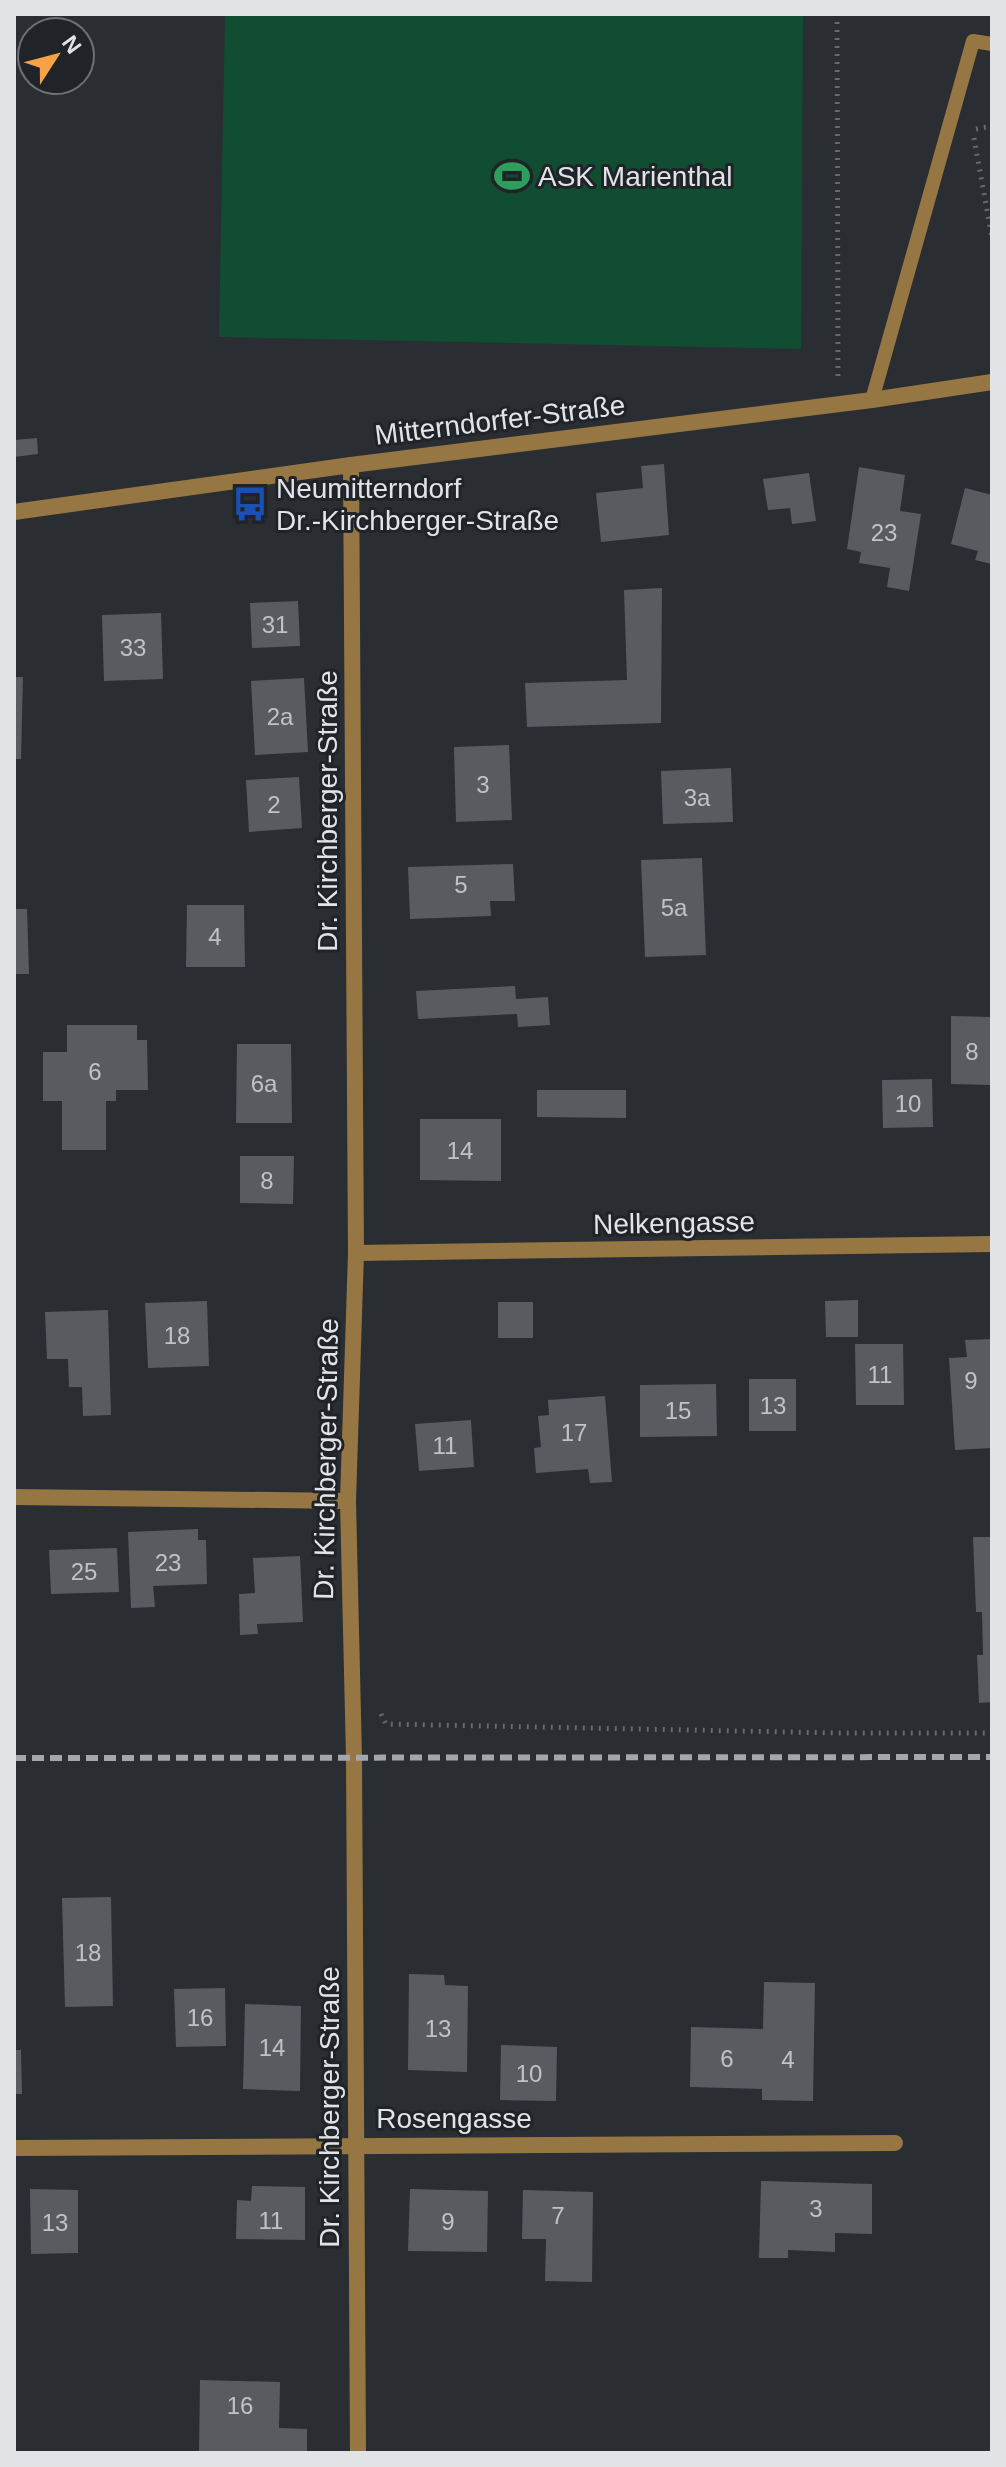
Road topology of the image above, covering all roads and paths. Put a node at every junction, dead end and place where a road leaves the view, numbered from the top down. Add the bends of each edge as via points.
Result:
1 (837, 14) edge
2 (992, 44) edge
3 (972, 129) dead end
4 (992, 238) edge
5 (992, 382) edge
6 (872, 400) junction
7 (838, 404) junction
8 (351, 465) junction
9 (14, 512) edge
10 (992, 1244) edge
11 (356, 1253) junction
12 (14, 1497) edge
13 (348, 1501) junction
14 (352, 1685) junction
15 (992, 1733) edge
16 (895, 2143) dead end
17 (354, 2144) junction
18 (14, 2148) edge
19 (358, 2453) edge

1 - 7 path
2 - 6 lane via 973,41
3 - 4 path
5 - 6 street, Mitterndorfer-Straße
6 - 7 street, Mitterndorfer-Straße
7 - 8 street, Mitterndorfer-Straße
8 - 9 street, Mitterndorfer-Straße
8 - 11 street, Dr. Kirchberger-Straße
10 - 11 street, Nelkengasse
11 - 13 street, Dr. Kirchberger-Straße
12 - 13 street
13 - 14 street, Dr. Kirchberger-Straße
14 - 15 path via 378,1707 386,1724
14 - 17 street, Dr. Kirchberger-Straße
16 - 17 street, Rosengasse
17 - 18 street, Rosengasse
17 - 19 street, Dr. Kirchberger-Straße

